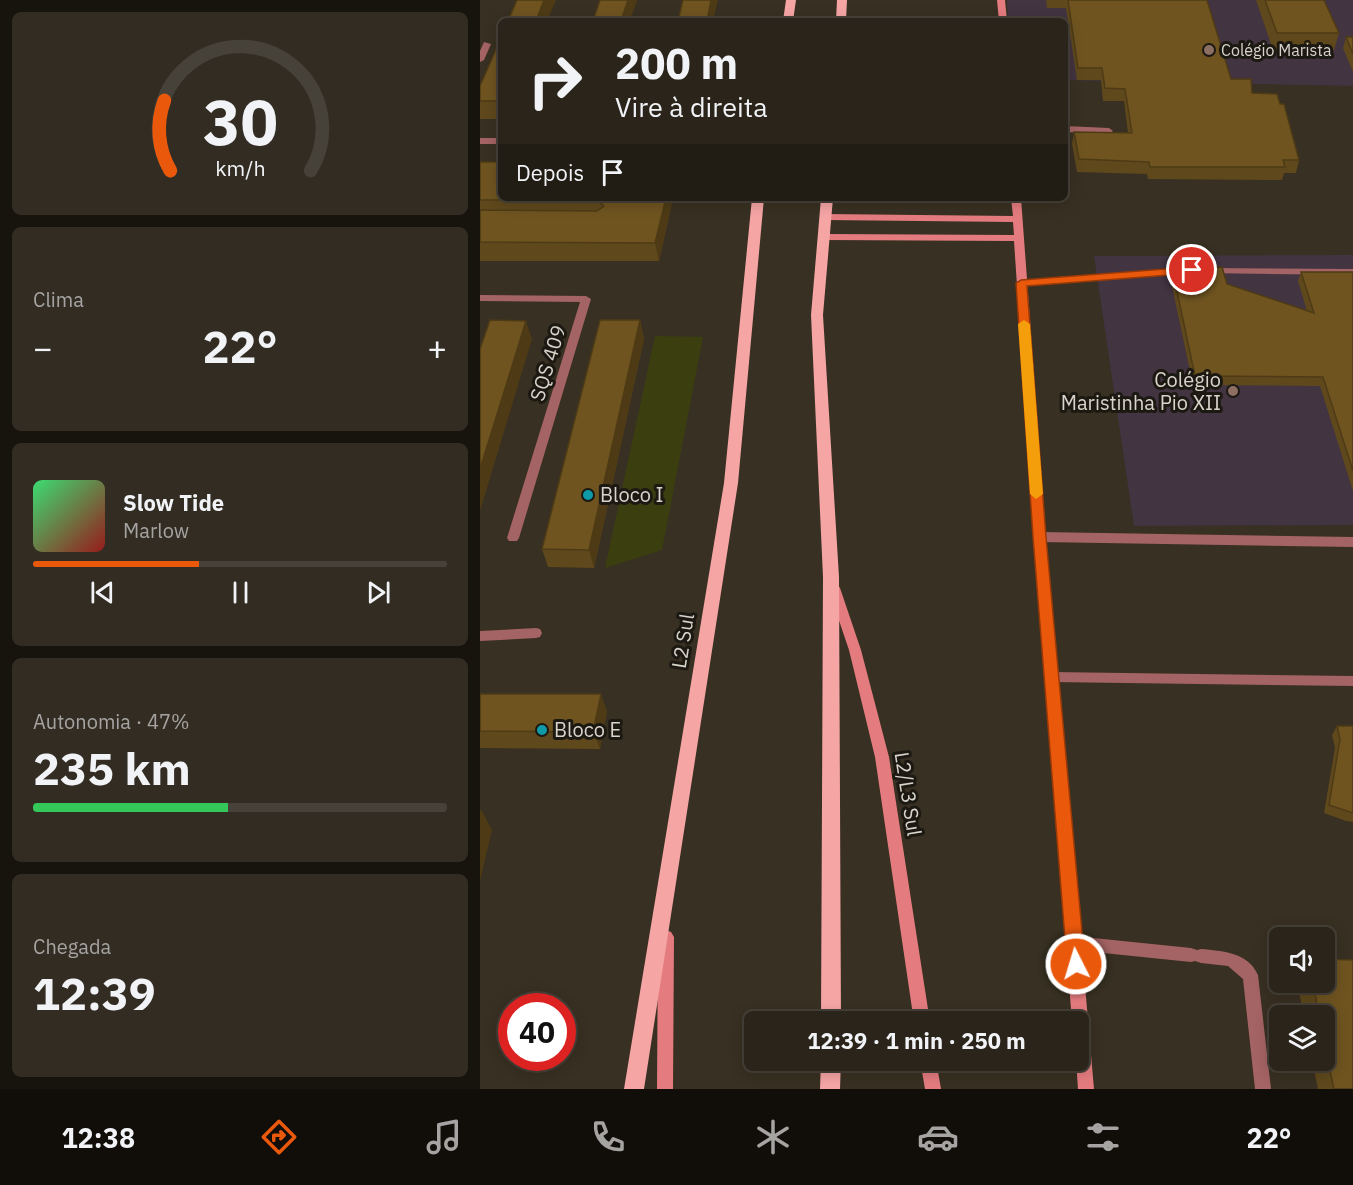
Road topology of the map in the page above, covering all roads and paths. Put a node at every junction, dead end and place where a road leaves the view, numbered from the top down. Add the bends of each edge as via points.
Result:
1 (791, 0) edge
2 (842, 0) edge
3 (1001, 0) edge
4 (788, 18) edge
5 (841, 18) edge
6 (1002, 18) edge
7 (487, 44) dead end
8 (480, 60) edge
9 (1068, 129) edge
10 (1110, 131) edge
11 (480, 141) edge
12 (498, 141) edge
13 (758, 201) edge
14 (827, 201) edge
15 (1016, 201) edge
16 (826, 217) junction
17 (1016, 219) junction
18 (825, 237) junction
19 (1018, 238) junction
20 (1353, 272) edge
21 (1021, 283) junction
22 (480, 298) edge
23 (1040, 537) junction
24 (513, 538) dead end
25 (1353, 542) edge
26 (831, 578) junction
27 (536, 633) dead end
28 (480, 636) edge
29 (1052, 677) junction
30 (1353, 681) edge
31 (667, 893) junction
32 (1074, 943) junction
33 (831, 1011) edge
34 (920, 1011) edge
35 (831, 1071) edge
36 (930, 1071) edge
37 (634, 1089) edge
38 (665, 1089) edge
39 (830, 1089) edge
40 (933, 1089) edge
41 (1086, 1089) edge
42 (1263, 1089) edge

1 - 4 main road
2 - 5 main road
3 - 6 street
7 - 8 street
9 - 10 street
11 - 12 street
13 - 31 main road, L2 Sul via 731,483
14 - 16 main road
15 - 17 street
16 - 17 street
16 - 18 main road
17 - 19 street
18 - 19 street
18 - 26 main road via 817,315
19 - 21 street
20 - 21 street via 1192,270
21 - 23 street
22 - 24 street, SQS 409 via 586,299
23 - 25 street
23 - 29 street
26 - 33 main road
26 - 34 street, L2/L3 Sul via 855,650 882,758
27 - 28 street
29 - 30 street
29 - 32 street
31 - 37 main road, L2 Sul
31 - 38 street
32 - 41 street
32 - 42 street via 1231,959 1250,975
35 - 39 main road
36 - 40 street

